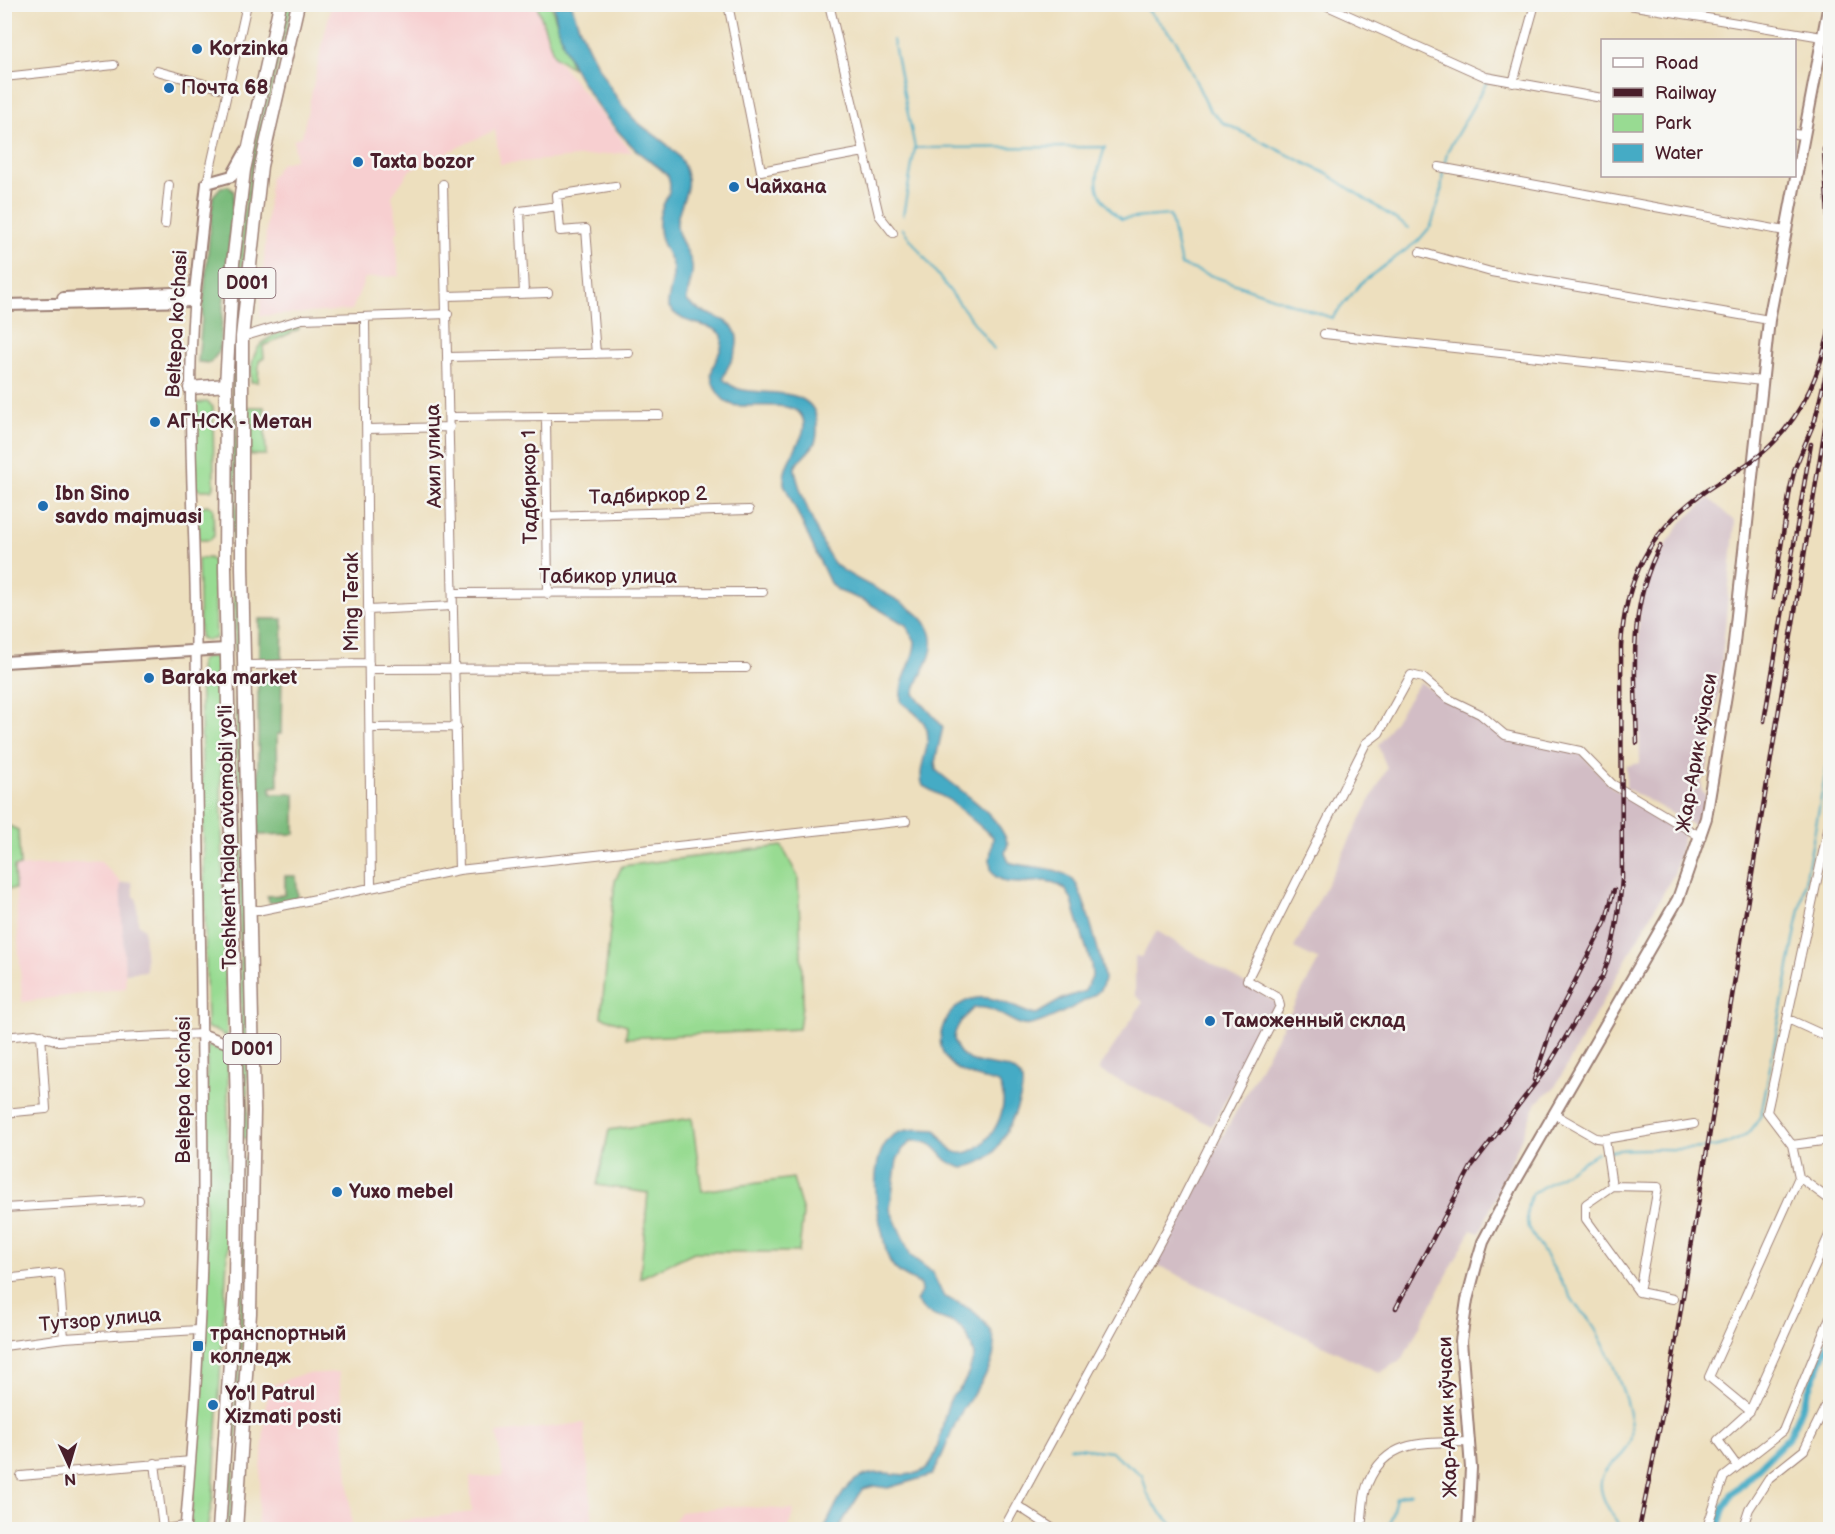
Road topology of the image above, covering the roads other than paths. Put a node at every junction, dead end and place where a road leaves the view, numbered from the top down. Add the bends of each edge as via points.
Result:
1 (247, 4) edge
2 (279, 4) edge
3 (298, 4) edge
4 (728, 4) edge
5 (829, 4) edge
6 (1323, 4) edge
7 (1535, 4) edge
8 (1623, 4) edge
9 (1828, 4) edge
10 (1822, 37) junction
11 (114, 65) dead end
12 (157, 71) dead end
13 (4, 77) edge
14 (1513, 83) junction
15 (227, 90) junction
16 (1601, 98) edge
17 (1799, 135) edge
18 (247, 149) junction
19 (864, 152) junction
20 (1796, 156) edge
21 (1439, 167) dead end
22 (232, 176) junction
23 (1793, 177) edge
24 (207, 183) junction
25 (443, 184) dead end
26 (169, 185) dead end
27 (615, 186) dead end
28 (241, 190) junction
29 (558, 206) junction
30 (165, 224) dead end
31 (1785, 231) junction
32 (893, 233) dead end
33 (1420, 252) dead end
34 (524, 293) junction
35 (548, 293) dead end
36 (447, 296) junction
37 (194, 297) junction
38 (4, 299) edge
39 (4, 305) edge
40 (447, 314) junction
41 (365, 318) junction
42 (1769, 320) junction
43 (1324, 334) dead end
44 (242, 337) junction
45 (629, 353) dead end
46 (596, 354) junction
47 (448, 357) junction
48 (1762, 381) junction
49 (226, 385) junction
50 (190, 388) junction
51 (659, 415) dead end
52 (546, 416) junction
53 (449, 417) junction
54 (450, 427) junction
55 (368, 429) junction
56 (749, 510) dead end
57 (547, 516) junction
58 (242, 567) junction
59 (225, 568) junction
60 (763, 592) dead end
61 (453, 594) junction
62 (548, 594) junction
63 (453, 606) junction
64 (368, 610) junction
65 (226, 649) junction
66 (196, 650) junction
67 (4, 662) edge
68 (244, 665) junction
69 (369, 666) junction
70 (454, 668) junction
71 (746, 668) dead end
72 (457, 727) junction
73 (370, 728) junction
74 (247, 799) junction
75 (230, 800) junction
76 (1830, 820) edge
77 (906, 821) dead end
78 (1701, 837) junction
79 (459, 870) junction
80 (371, 886) junction
81 (249, 910) junction
82 (1788, 1018) junction
83 (202, 1034) junction
84 (41, 1035) junction
85 (4, 1037) edge
86 (1830, 1038) edge
87 (235, 1046) junction
88 (4, 1113) edge
89 (1554, 1114) junction
90 (1694, 1124) dead end
91 (1605, 1139) junction
92 (1830, 1140) edge
93 (237, 1144) junction
94 (253, 1144) junction
95 (1792, 1145) junction
96 (1799, 1177) junction
97 (1612, 1186) junction
98 (139, 1200) dead end
99 (1830, 1200) edge
100 (4, 1208) edge
101 (1830, 1233) edge
102 (4, 1279) edge
103 (1639, 1292) junction
104 (1673, 1299) dead end
105 (1830, 1317) edge
106 (198, 1330) junction
107 (64, 1338) junction
108 (4, 1346) edge
109 (1830, 1397) edge
110 (1750, 1411) junction
111 (1470, 1442) junction
112 (191, 1461) junction
113 (155, 1463) junction
114 (1737, 1466) junction
115 (21, 1476) dead end
116 (1018, 1506) junction
117 (185, 1528) edge
118 (163, 1529) edge
119 (157, 1530) edge
120 (219, 1530) edge
121 (236, 1530) edge
122 (1003, 1530) edge
123 (1055, 1530) edge
124 (1361, 1530) edge
125 (1468, 1530) edge
126 (1706, 1530) edge
127 (1742, 1530) edge

1 - 15 street, Beltepa ko'chasi
2 - 18 highway, Toshkent halqa avtomobil yo'li / D001
3 - 44 highway, Toshkent halqa avtomobil yo'li / D001 via 261,166
4 - 19 street via 761,171
5 - 19 street
6 - 14 street via 1486,77
7 - 14 street
8 - 10 street
9 - 10 main road, Жар-Арик кўчаси
10 - 17 main road, Жар-Арик кўчаси
11 - 13 street
12 - 15 street
14 - 16 street
15 - 24 street, Beltepa ko'chasi
17 - 20 main road, Жар-Арик кўчаси
18 - 22 main road
18 - 28 highway, Toshkent halqa avtomobil yo'li / D001
19 - 32 street via 879,215
21 - 31 street
22 - 24 main road
22 - 28 main road
23 - 31 main road, Жар-Арик кўчаси
24 - 37 main road, Beltepa ko'chasi
25 - 36 street, Ахил улица
26 - 30 street
27 - 29 street via 557,195
28 - 49 highway, Toshkent halqa avtomobil yo'li / D001
29 - 34 street via 520,212
29 - 46 street via 560,231 586,229
31 - 42 main road, Жар-Арик кўчаси
33 - 42 street via 1491,272
34 - 35 street
34 - 36 street
36 - 40 street, Ахил улица
37 - 38 main road
37 - 39 main road
37 - 50 street, Beltepa ko'chasi
40 - 41 street
40 - 47 street, Ахил улица
41 - 44 street via 302,319
41 - 55 street, Ming Terak
42 - 48 main road, Жар-Арик кўчаси
43 - 48 street
44 - 58 highway, Toshkent halqa avtomobil yo'li / D001
45 - 46 street
46 - 47 street
47 - 53 street, Ахил улица
48 - 78 main road, Жар-Арик кўчаси via 1733,652 1719,751
49 - 50 highway
49 - 59 highway, Toshkent halqa avtomobil yo'li / D001
50 - 66 street, Beltepa ko'chasi
51 - 52 street
52 - 53 street
52 - 57 street, Тадбиркор 1
53 - 54 street, Ахил улица
54 - 55 street
54 - 61 street, Ахил улица
55 - 64 street, Ming Terak
56 - 57 street, Тадбиркор 2
57 - 62 street, Тадбиркор 1
58 - 59 highway
58 - 68 highway, Toshkent halqa avtomobil yo'li / D001
59 - 65 highway, Toshkent halqa avtomobil yo'li / D001
60 - 62 street, Табикор улица
61 - 62 street, Табикор улица
61 - 63 street, Ахил улица
63 - 64 street
63 - 70 street, Ахил улица
64 - 69 street, Ming Terak
65 - 66 main road
65 - 75 highway, Toshkent halqa avtomobil yo'li / D001
66 - 67 main road
66 - 83 street, Beltepa ko'chasi
68 - 69 street
68 - 74 highway, Toshkent halqa avtomobil yo'li / D001
69 - 70 street
69 - 73 street, Ming Terak
70 - 71 street
70 - 72 street, Ахил улица
72 - 73 street
72 - 79 street, Ахил улица
73 - 80 street, Ming Terak
74 - 75 highway
74 - 81 highway, Toshkent halqa avtomobil yo'li / D001
75 - 87 highway, Toshkent halqa avtomobil yo'li / D001
76 - 82 street
77 - 79 street
78 - 89 main road, Жар-Арик кўчаси via 1678,899
78 - 116 street via 1612,784 1580,751 1505,735 1423,678 1410,675 1379,733 1366,743 1247,980 1278,998 1280,1006 1172,1220
79 - 80 street
80 - 81 street
81 - 94 highway, Toshkent halqa avtomobil yo'li / D001
82 - 86 street
82 - 95 street via 1767,1112
83 - 84 street via 58,1041
83 - 87 street
83 - 106 street, Beltepa ko'chasi via 203,1211
84 - 85 street
84 - 88 street via 46,1109
87 - 93 highway, Toshkent halqa avtomobil yo'li / D001
89 - 91 street via 1596,1138
89 - 111 main road, Жар-Арик кўчаси via 1483,1242 1467,1300 1460,1360
90 - 91 street
91 - 97 street
92 - 95 street
93 - 94 highway via 245,1150
93 - 120 highway, Toshkent halqa avtomobil yo'li / D001 via 235,1284
94 - 121 highway, Toshkent halqa avtomobil yo'li / D001 via 250,1313
95 - 96 street
96 - 99 street
96 - 110 street via 1708,1377
97 - 103 street via 1586,1204 1586,1220
97 - 103 street via 1658,1187
98 - 100 street
101 - 110 street
102 - 107 street via 59,1274
103 - 104 street
105 - 114 street via 1783,1431
106 - 107 street, Тутзор улица
106 - 112 street, Beltepa ko'chasi
107 - 108 street, Тутзор улица
109 - 127 street via 1803,1450 1769,1478 1749,1509
110 - 114 street via 1718,1440
111 - 124 street via 1394,1449 1377,1466 1367,1484
111 - 125 main road, Жар-Арик кўчаси
112 - 113 street
112 - 117 street, Beltepa ko'chasi
113 - 115 street
113 - 118 street
114 - 126 street via 1724,1477
116 - 122 street
116 - 123 street
117 - 118 street
118 - 119 street

